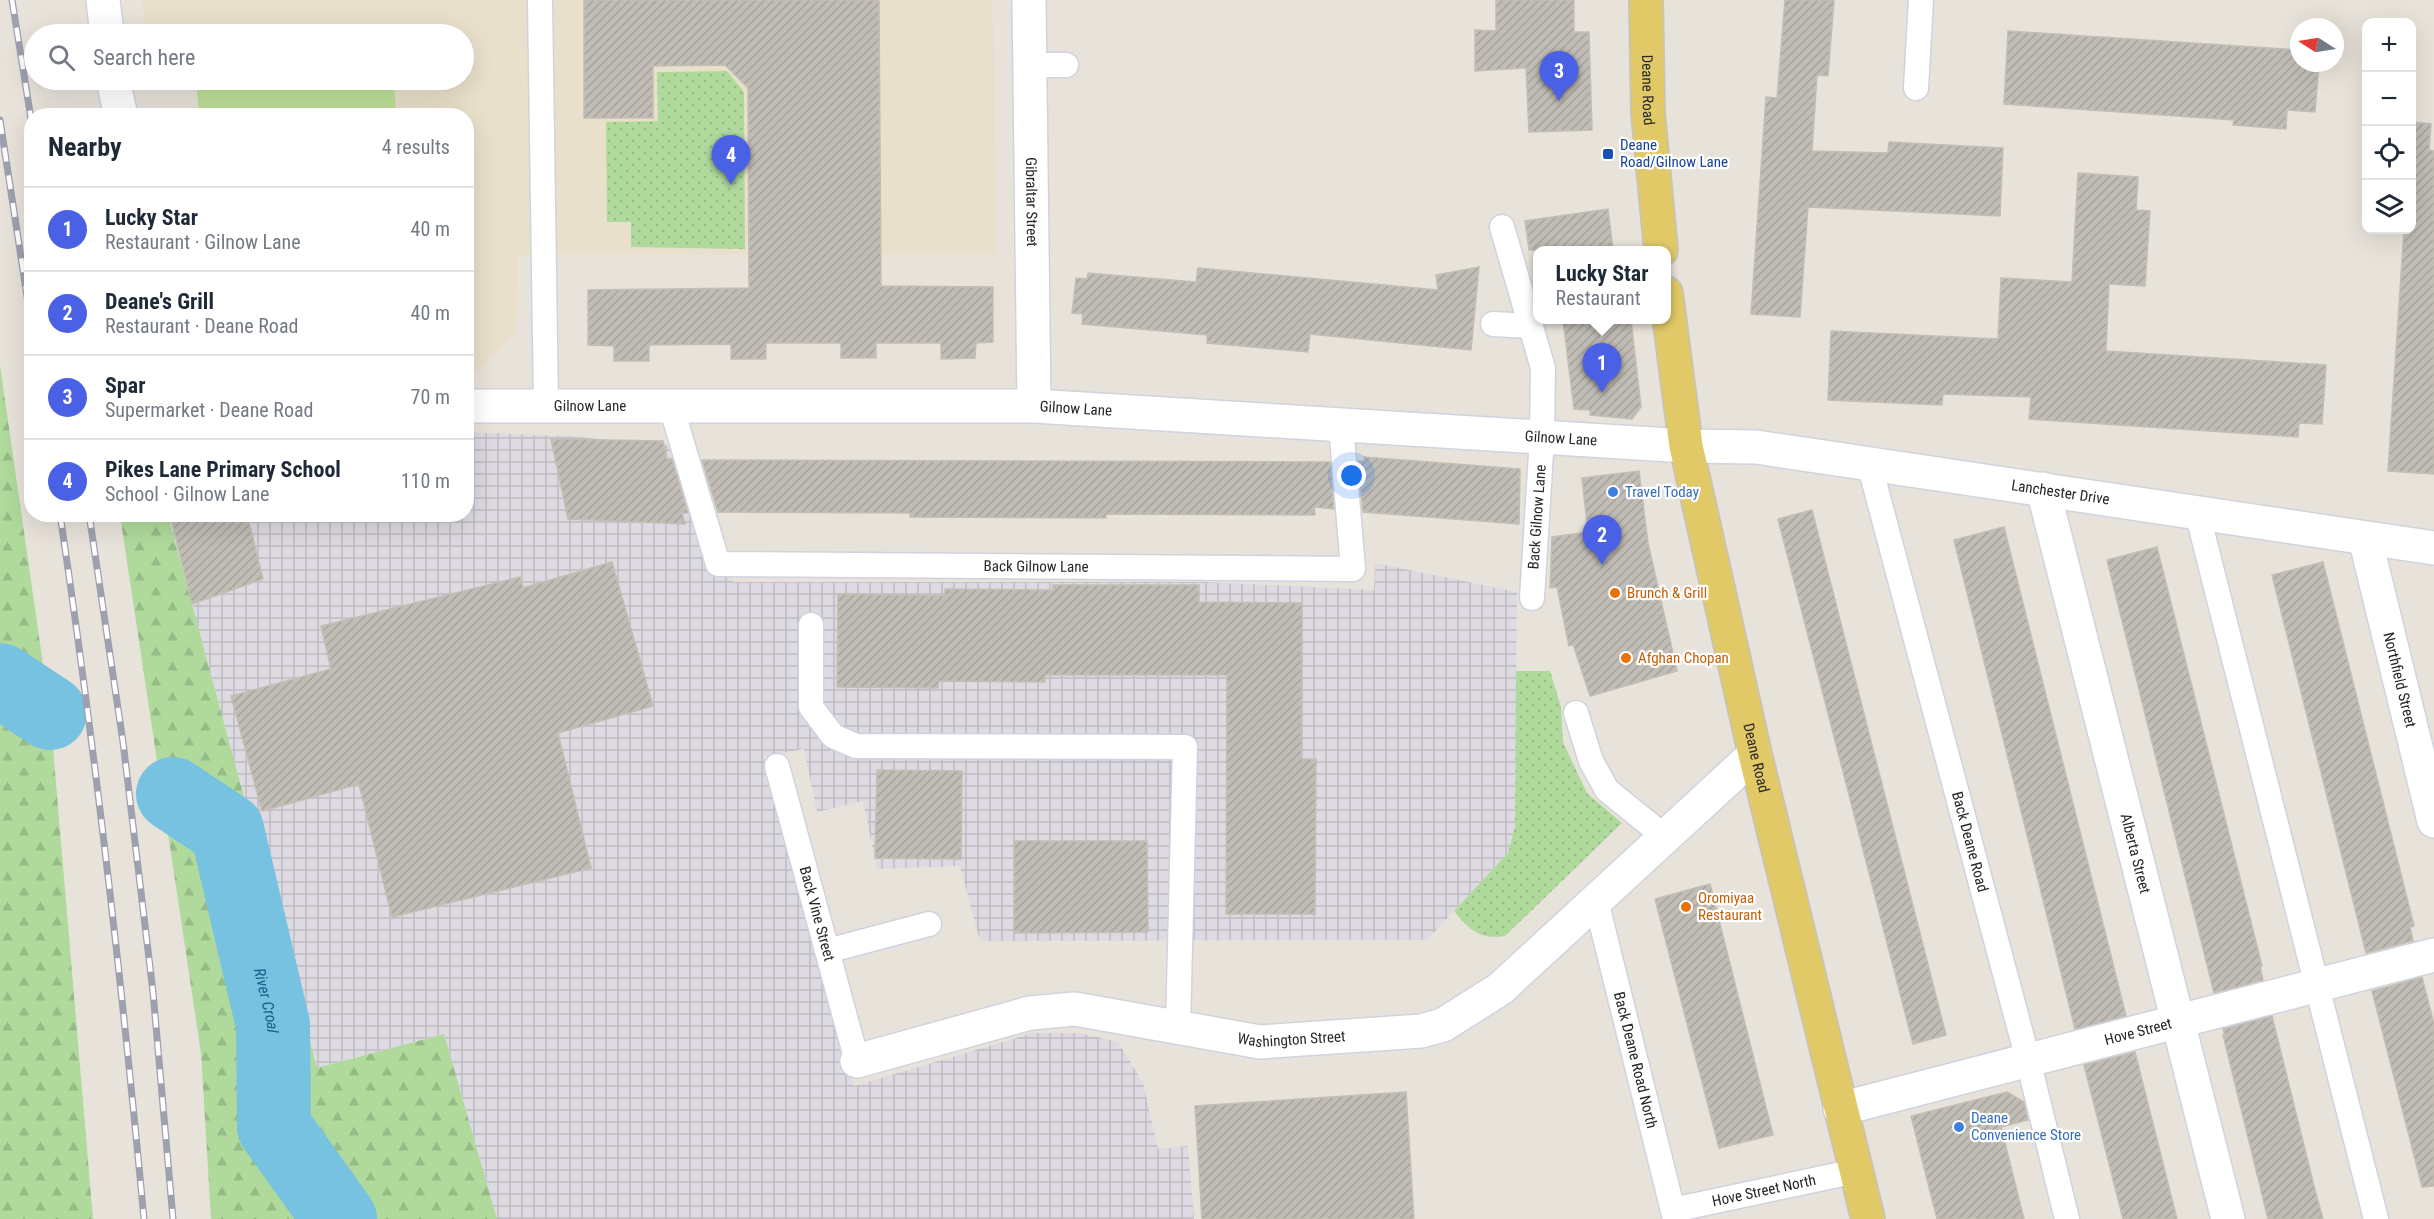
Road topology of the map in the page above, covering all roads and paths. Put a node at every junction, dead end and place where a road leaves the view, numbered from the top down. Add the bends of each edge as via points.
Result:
1 (103, 0) edge
2 (540, 0) edge
3 (1029, 0) edge
4 (1646, 0) edge
5 (1921, 0) edge
6 (105, 24) edge
7 (1029, 65) junction
8 (1066, 65) dead end
9 (1916, 88) dead end
10 (115, 90) edge
11 (119, 108) edge
12 (1502, 227) dead end
13 (1661, 246) edge
14 (1493, 324) dead end
15 (1670, 324) edge
16 (1531, 326) junction
17 (474, 406) edge
18 (546, 406) junction
19 (671, 406) junction
20 (1035, 406) junction
21 (1341, 425) junction
22 (1542, 436) junction
23 (1686, 446) junction
24 (1869, 463) junction
25 (2043, 489) junction
26 (2197, 512) junction
27 (2365, 538) junction
28 (2434, 548) edge
29 (1532, 598) dead end
30 (811, 625) dead end
31 (1576, 713) dead end
32 (1755, 754) junction
33 (777, 766) dead end
34 (2434, 821) edge
35 (1665, 837) junction
36 (1596, 901) junction
37 (929, 924) dead end
38 (827, 951) junction
39 (2434, 955) edge
40 (2317, 985) junction
41 (2178, 1022) junction
42 (1178, 1027) junction
43 (2028, 1060) junction
44 (857, 1061) joint
45 (1840, 1109) junction
46 (1856, 1171) junction
47 (1674, 1214) edge
48 (1868, 1219) edge
49 (2067, 1219) edge
50 (2228, 1219) edge
51 (2376, 1219) edge

1 - 6 street
2 - 18 lane
3 - 7 street, Gibraltar Street
4 - 13 main road, Deane Road via 1648,113
5 - 9 lane
7 - 8 lane
7 - 20 street, Gibraltar Street
10 - 11 street
12 - 16 lane
14 - 16 lane
15 - 23 main road, Deane Road
16 - 22 lane via 1544,368
17 - 18 street, Gilnow Lane
18 - 19 street, Gilnow Lane
19 - 20 street, Gilnow Lane
19 - 21 lane, Back Gilnow Lane via 718,564 1353,569
20 - 21 street, Gilnow Lane
21 - 22 street, Gilnow Lane
22 - 23 street, Gilnow Lane
22 - 29 lane, Back Gilnow Lane
23 - 24 street, Lanchester Drive via 1756,447
23 - 32 main road, Deane Road
24 - 25 street, Lanchester Drive
24 - 43 lane, Back Deane Road
25 - 26 street, Lanchester Drive
25 - 41 street, Alberta Street
26 - 27 street, Lanchester Drive
26 - 40 lane
27 - 28 street, Lanchester Drive
27 - 34 street, Northfield Street
30 - 42 lane via 811,707 833,736 856,746 1185,747
31 - 35 lane via 1591,761 1607,790
32 - 35 street, Washington Street
32 - 45 main road, Deane Road
33 - 38 lane, Back Vine Street
35 - 36 street, Washington Street
36 - 42 street, Washington Street via 1500,989 1443,1025 1421,1031 1274,1043
36 - 47 lane, Back Deane Road North
37 - 38 lane
38 - 44 lane, Back Vine Street
39 - 40 street, Hove Street
40 - 41 street, Hove Street
40 - 51 lane
41 - 43 street, Hove Street
41 - 50 street, Alberta Street
42 - 44 street, Washington Street via 1076,1009 1030,1013
43 - 45 street, Hove Street
43 - 49 lane, Back Deane Road
45 - 46 main road, Deane Road
46 - 47 lane, Hove Street North
46 - 48 main road, Deane Road

